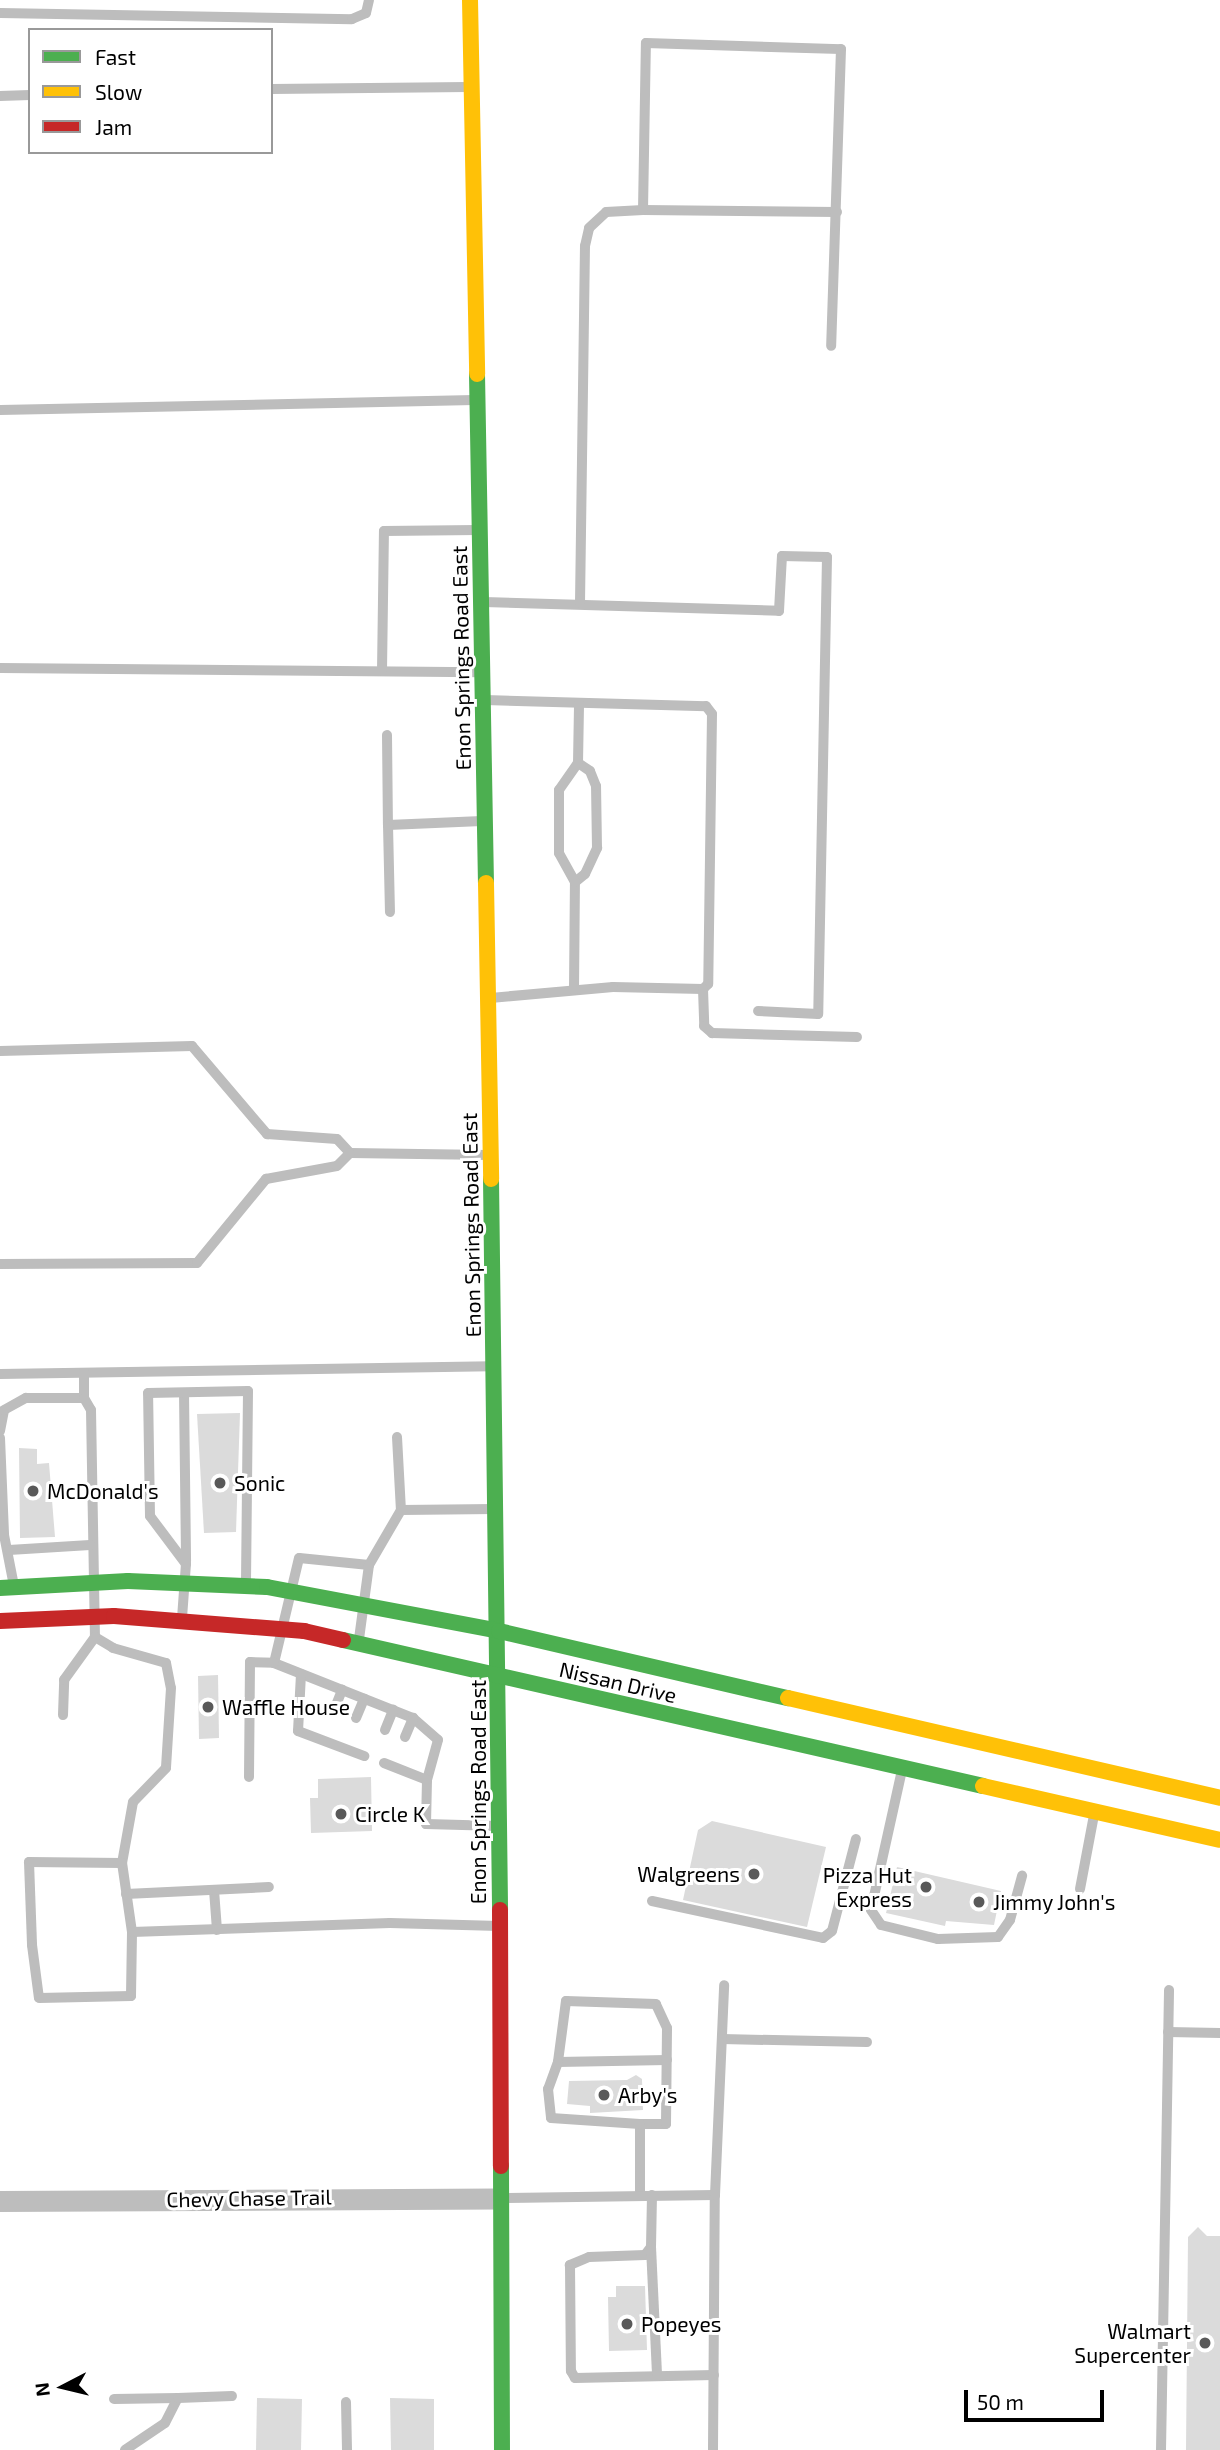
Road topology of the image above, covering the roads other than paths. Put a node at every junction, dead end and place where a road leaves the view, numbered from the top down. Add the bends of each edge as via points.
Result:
1 (369, 0) edge
2 (470, 0) edge
3 (0, 13) edge
4 (471, 87) junction
5 (273, 89) edge
6 (28, 95) edge
7 (0, 96) edge
8 (643, 210) junction
9 (836, 212) junction
10 (831, 346) dead end
11 (477, 400) junction
12 (0, 410) edge
13 (479, 530) junction
14 (481, 602) junction
15 (580, 603) junction
16 (0, 668) edge
17 (382, 671) junction
18 (482, 673) junction
19 (482, 700) junction
20 (579, 703) junction
21 (387, 735) dead end
22 (578, 763) junction
23 (485, 821) junction
24 (388, 825) junction
25 (575, 882) junction
26 (390, 912) dead end
27 (704, 989) junction
28 (574, 990) junction
29 (488, 998) junction
30 (758, 1011) dead end
31 (857, 1037) dead end
32 (0, 1051) edge
33 (350, 1153) junction
34 (491, 1155) junction
35 (0, 1264) edge
36 (495, 1366) junction
37 (250, 1370) junction
38 (148, 1372) junction
39 (84, 1373) junction
40 (0, 1374) edge
41 (248, 1391) junction
42 (184, 1392) junction
43 (148, 1393) junction
44 (84, 1398) junction
45 (0, 1431) edge
46 (397, 1437) dead end
47 (0, 1438) edge
48 (497, 1509) junction
49 (401, 1510) junction
50 (90, 1545) junction
51 (9, 1550) junction
52 (186, 1564) junction
53 (369, 1566) junction
54 (92, 1583) junction
55 (185, 1584) junction
56 (246, 1586) junction
57 (292, 1592) junction
58 (10, 1604) edge
59 (365, 1606) junction
60 (94, 1617) junction
61 (182, 1622) junction
62 (284, 1630) junction
63 (499, 1631) junction
64 (95, 1637) junction
65 (358, 1644) junction
66 (274, 1663) junction
67 (301, 1674) junction
68 (499, 1676) junction
69 (342, 1690) junction
70 (364, 1699) junction
71 (334, 1710) dead end
72 (393, 1710) junction
73 (63, 1715) dead end
74 (356, 1718) dead end
75 (413, 1718) junction
76 (327, 1729) dead end
77 (385, 1730) dead end
78 (405, 1737) dead end
79 (322, 1741) junction
80 (364, 1756) dead end
81 (392, 1762) dead end
82 (903, 1768) junction
83 (249, 1777) dead end
84 (427, 1780) junction
85 (1220, 1798) edge
86 (1095, 1812) junction
87 (499, 1826) junction
88 (856, 1839) dead end
89 (1220, 1840) edge
90 (122, 1863) junction
91 (1021, 1876) dead end
92 (270, 1887) dead end
93 (1080, 1889) dead end
94 (214, 1890) junction
95 (127, 1895) junction
96 (652, 1901) dead end
97 (499, 1926) junction
98 (217, 1930) junction
99 (132, 1932) junction
100 (724, 1984) dead end
101 (1169, 1990) dead end
102 (1168, 2032) junction
103 (1220, 2033) edge
104 (722, 2039) junction
105 (867, 2042) dead end
106 (667, 2060) junction
107 (558, 2062) junction
108 (640, 2124) junction
109 (715, 2194) junction
110 (640, 2195) junction
111 (652, 2195) junction
112 (499, 2198) junction
113 (0, 2202) edge
114 (652, 2247) junction
115 (714, 2375) junction
116 (657, 2376) junction
117 (232, 2396) dead end
118 (178, 2398) junction
119 (114, 2399) dead end
120 (346, 2402) dead end
121 (125, 2450) edge
122 (347, 2450) edge
123 (502, 2450) edge
124 (713, 2450) edge
125 (1161, 2450) edge

1 - 3 lane via 366,13 352,19
2 - 4 main road, Enon Springs Road East
4 - 5 lane
4 - 11 main road, Enon Springs Road East
6 - 7 lane
8 - 9 lane
8 - 9 lane via 646,43 841,49
8 - 15 lane via 606,212 589,228 585,246
9 - 10 lane
11 - 12 lane
11 - 13 main road, Enon Springs Road East
13 - 14 main road, Enon Springs Road East
13 - 17 lane via 384,531
14 - 15 lane
14 - 18 main road, Enon Springs Road East
15 - 30 lane via 779,611 782,556 827,557 818,1014
16 - 17 lane
17 - 18 lane
18 - 19 main road, Enon Springs Road East
19 - 20 lane
19 - 23 main road, Enon Springs Road East
20 - 22 lane
20 - 27 lane via 706,706 712,714 708,984
21 - 24 lane
22 - 25 lane via 559,790 559,853
22 - 25 lane via 590,771 596,786 597,848 585,874
23 - 24 lane
23 - 29 main road, Enon Springs Road East
24 - 26 lane
25 - 28 lane
27 - 28 lane
27 - 31 lane via 704,1027 712,1033
28 - 29 lane
29 - 34 main road, Enon Springs Road East
32 - 33 lane via 192,1046 267,1134 337,1139
33 - 34 lane
33 - 35 lane via 337,1166 266,1179 197,1263
34 - 36 main road, Enon Springs Road East
36 - 37 lane
36 - 48 main road, Enon Springs Road East
37 - 38 lane
37 - 41 lane
38 - 39 lane
38 - 43 lane
39 - 40 lane
39 - 44 lane
41 - 42 lane
41 - 56 lane
42 - 43 lane
42 - 52 lane
43 - 52 lane via 150,1516
44 - 45 lane via 26,1398 4,1410
44 - 50 lane via 91,1410
46 - 49 lane
47 - 51 lane via 4,1535
48 - 49 lane
48 - 63 main road, Enon Springs Road East
49 - 53 lane
50 - 51 lane
50 - 54 lane
51 - 58 lane
52 - 55 lane
53 - 57 lane via 299,1558
53 - 59 lane
54 - 55 main road, Nissan Drive
54 - 58 main road, Nissan Drive
54 - 60 lane
55 - 56 main road, Nissan Drive
55 - 61 lane
56 - 57 main road, Nissan Drive
57 - 59 main road, Nissan Drive
57 - 62 lane
58 - 60 main road, Nissan Drive
59 - 63 main road, Nissan Drive
59 - 65 lane
60 - 61 main road, Nissan Drive
60 - 64 lane
61 - 62 main road, Nissan Drive
62 - 65 main road, Nissan Drive
62 - 66 lane
63 - 68 main road, Enon Springs Road East
63 - 85 main road, Nissan Drive
64 - 73 lane via 64,1680
64 - 90 lane via 113,1648 166,1663 171,1688 166,1768 133,1802
65 - 68 main road, Nissan Drive
66 - 67 lane
66 - 83 lane via 250,1662
67 - 69 lane
67 - 79 lane via 298,1731
68 - 82 main road, Nissan Drive
68 - 87 main road, Enon Springs Road East
69 - 70 lane
69 - 71 lane
70 - 72 lane
70 - 74 lane
72 - 75 lane
72 - 77 lane
75 - 78 lane
75 - 84 lane via 438,1740
76 - 79 lane
79 - 80 lane via 345,1742
81 - 84 lane
82 - 86 main road, Nissan Drive
82 - 91 lane via 872,1903 881,1925 938,1940 998,1937 1010,1920
84 - 87 lane via 426,1824
86 - 89 main road, Nissan Drive
86 - 93 lane
87 - 97 main road, Enon Springs Road East
88 - 96 lane via 832,1931 823,1938
90 - 95 lane
90 - 99 lane via 29,1862 39,1998 131,1996
92 - 94 lane
94 - 95 lane
94 - 98 lane
95 - 99 lane
97 - 98 lane via 390,1923
97 - 112 main road, Enon Springs Road East
98 - 99 lane
100 - 104 lane
101 - 102 lane
102 - 103 lane
102 - 125 lane
104 - 105 lane
104 - 109 lane
106 - 107 lane
106 - 107 lane via 667,2028 656,2004 566,2001
106 - 108 lane via 666,2124
107 - 108 lane via 548,2090 551,2118
108 - 110 lane
109 - 111 lane
109 - 115 lane
110 - 111 lane
110 - 112 lane
111 - 114 lane
112 - 113 street, Chevy Chase Trail
112 - 123 main road, Enon Springs Road East
114 - 116 lane
114 - 116 lane via 645,2255 589,2257 570,2265 568,2364 575,2378
115 - 116 lane
115 - 124 lane
117 - 118 lane
118 - 119 lane
118 - 121 lane via 165,2423
120 - 122 lane

